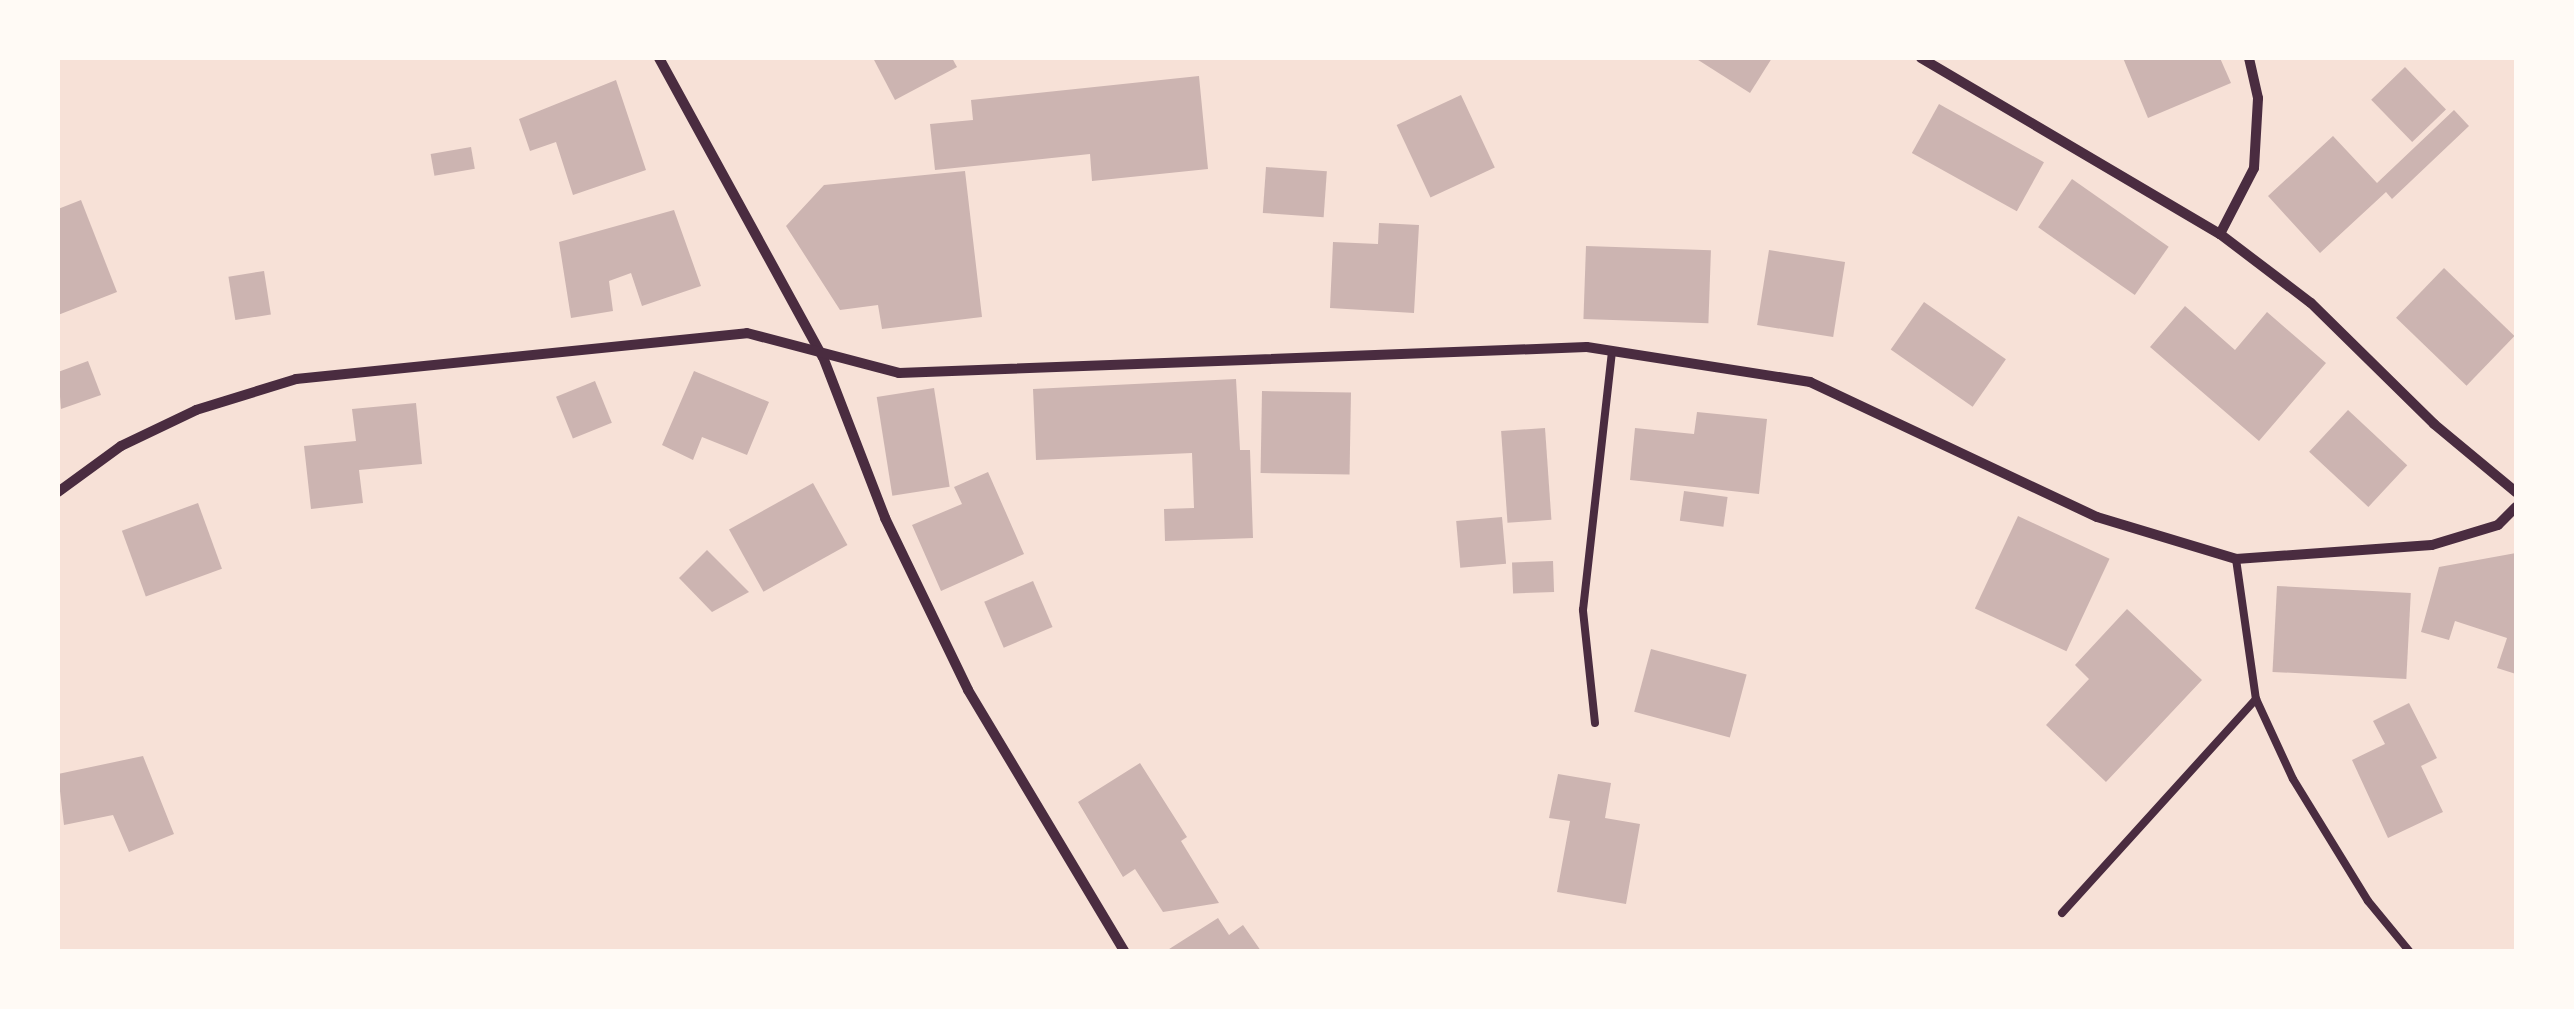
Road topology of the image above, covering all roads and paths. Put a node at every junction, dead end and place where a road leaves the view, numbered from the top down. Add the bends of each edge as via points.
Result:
1 (661, 58) edge
2 (1921, 58) edge
3 (2249, 58) edge
4 (2220, 234) junction
5 (1612, 351) junction
6 (823, 357) junction
7 (58, 492) edge
8 (2516, 492) edge
9 (2516, 507) edge
10 (2236, 559) junction
11 (2256, 700) junction
12 (1595, 724) dead end
13 (2062, 913) dead end
14 (1125, 952) edge
15 (2410, 952) edge

1 - 6 street
2 - 4 street
3 - 4 street via 2258,98 2254,168
4 - 8 street via 2312,303 2434,424
5 - 6 street via 899,372
5 - 10 street via 1810,382 2097,517
5 - 12 lane via 1583,610
6 - 7 street via 747,332 296,379 196,410 121,446
6 - 14 street via 885,518 968,690
9 - 10 street via 2498,524 2432,545
10 - 11 lane
11 - 13 lane
11 - 15 lane via 2302,795 2368,901

